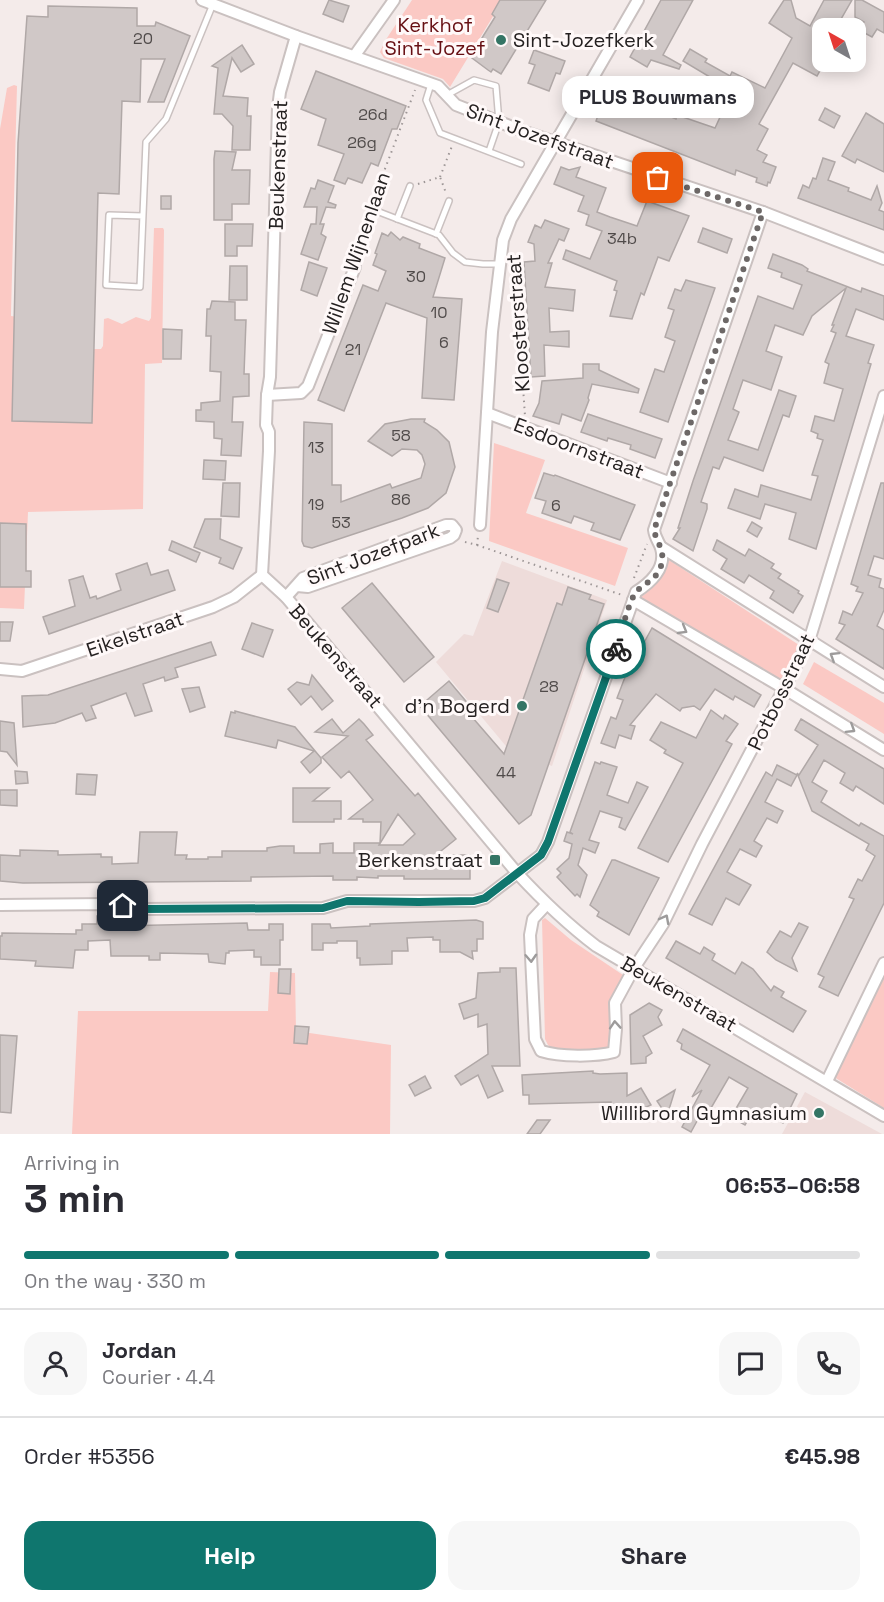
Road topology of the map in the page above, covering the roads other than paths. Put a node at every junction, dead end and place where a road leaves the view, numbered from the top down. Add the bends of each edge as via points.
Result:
1 (394, 0) edge
2 (638, 0) edge
3 (208, 2) edge
4 (296, 36) junction
5 (355, 55) junction
6 (431, 84) junction
7 (446, 95) junction
8 (499, 122) junction
9 (554, 143) junction
10 (489, 151) junction
11 (521, 164) dead end
12 (410, 186) road end
13 (449, 201) road end
14 (374, 210) dead end
15 (763, 212) junction
16 (143, 216) junction
17 (397, 219) junction
18 (436, 234) junction
19 (884, 259) edge
20 (499, 264) junction
21 (355, 267) road end
22 (267, 395) junction
23 (884, 396) edge
24 (487, 413) junction
25 (671, 483) junction
26 (480, 525) dead end
27 (661, 547) junction
28 (262, 575) junction
29 (297, 586) junction
30 (286, 597) junction
31 (633, 600) junction
32 (809, 641) junction
33 (0, 669) edge
34 (884, 687) edge
35 (785, 689) junction
36 (884, 750) edge
37 (517, 873) junction
38 (0, 905) edge
39 (546, 905) junction
40 (884, 963) edge
41 (634, 968) junction
42 (827, 1081) junction
43 (884, 1116) edge

1 - 5 street
2 - 9 street, Kloosterstraat
3 - 4 street, Sint Jozefstraat
3 - 16 lane via 166,119 146,141
4 - 5 street, Sint Jozefstraat
4 - 22 street, Beukenstraat via 278,108
5 - 6 street, Sint Jozefstraat
6 - 7 street, Sint Jozefstraat
6 - 10 lane via 426,99 440,133
7 - 8 street, Sint Jozefstraat via 456,105
7 - 8 lane via 474,80 496,86
8 - 9 street, Sint Jozefstraat
8 - 10 lane
9 - 15 street, Sint Jozefstraat
9 - 20 street, Kloosterstraat via 511,219
10 - 11 lane
12 - 17 lane
13 - 18 lane
14 - 17 lane
15 - 19 street, Sint Jozefstraat
15 - 25 street
16 - 16 lane via 140,287 106,285 109,215
17 - 18 lane
18 - 20 lane via 465,262
20 - 24 street, Kloosterstraat
21 - 22 street, Willem Wijnenlaan via 308,386 301,393
22 - 28 street, Beukenstraat via 269,451
23 - 32 street, Potbosstraat
24 - 25 street, Esdoornstraat
24 - 26 street
25 - 27 street via 654,530
27 - 31 street via 663,561 658,571
27 - 32 street
28 - 30 street, Beukenstraat
28 - 33 street, Eikelstraat via 213,608 22,670
29 - 29 street, Sint Jozefpark via 308,587 450,538 456,530 446,525 303,578
29 - 30 street, Sint Jozefpark
30 - 37 street, Beukenstraat
31 -> 35 street
31 - 37 street via 548,842 541,855
34 -> 32 street
32 - 35 street, Potbosstraat
35 -> 36 street
41 -> 35 street, Potbosstraat via 663,924
37 - 38 street via 485,898 474,901 347,901 323,908
37 - 39 street, Beukenstraat
39 - 41 street, Beukenstraat via 596,946
39 -> 41 street, Potbosstraat via 533,919 530,935 535,1040 542,1051 604,1055 614,1052 615,1003
40 - 42 street
41 - 42 street, Beukenstraat
42 - 43 street, Beukenstraat

